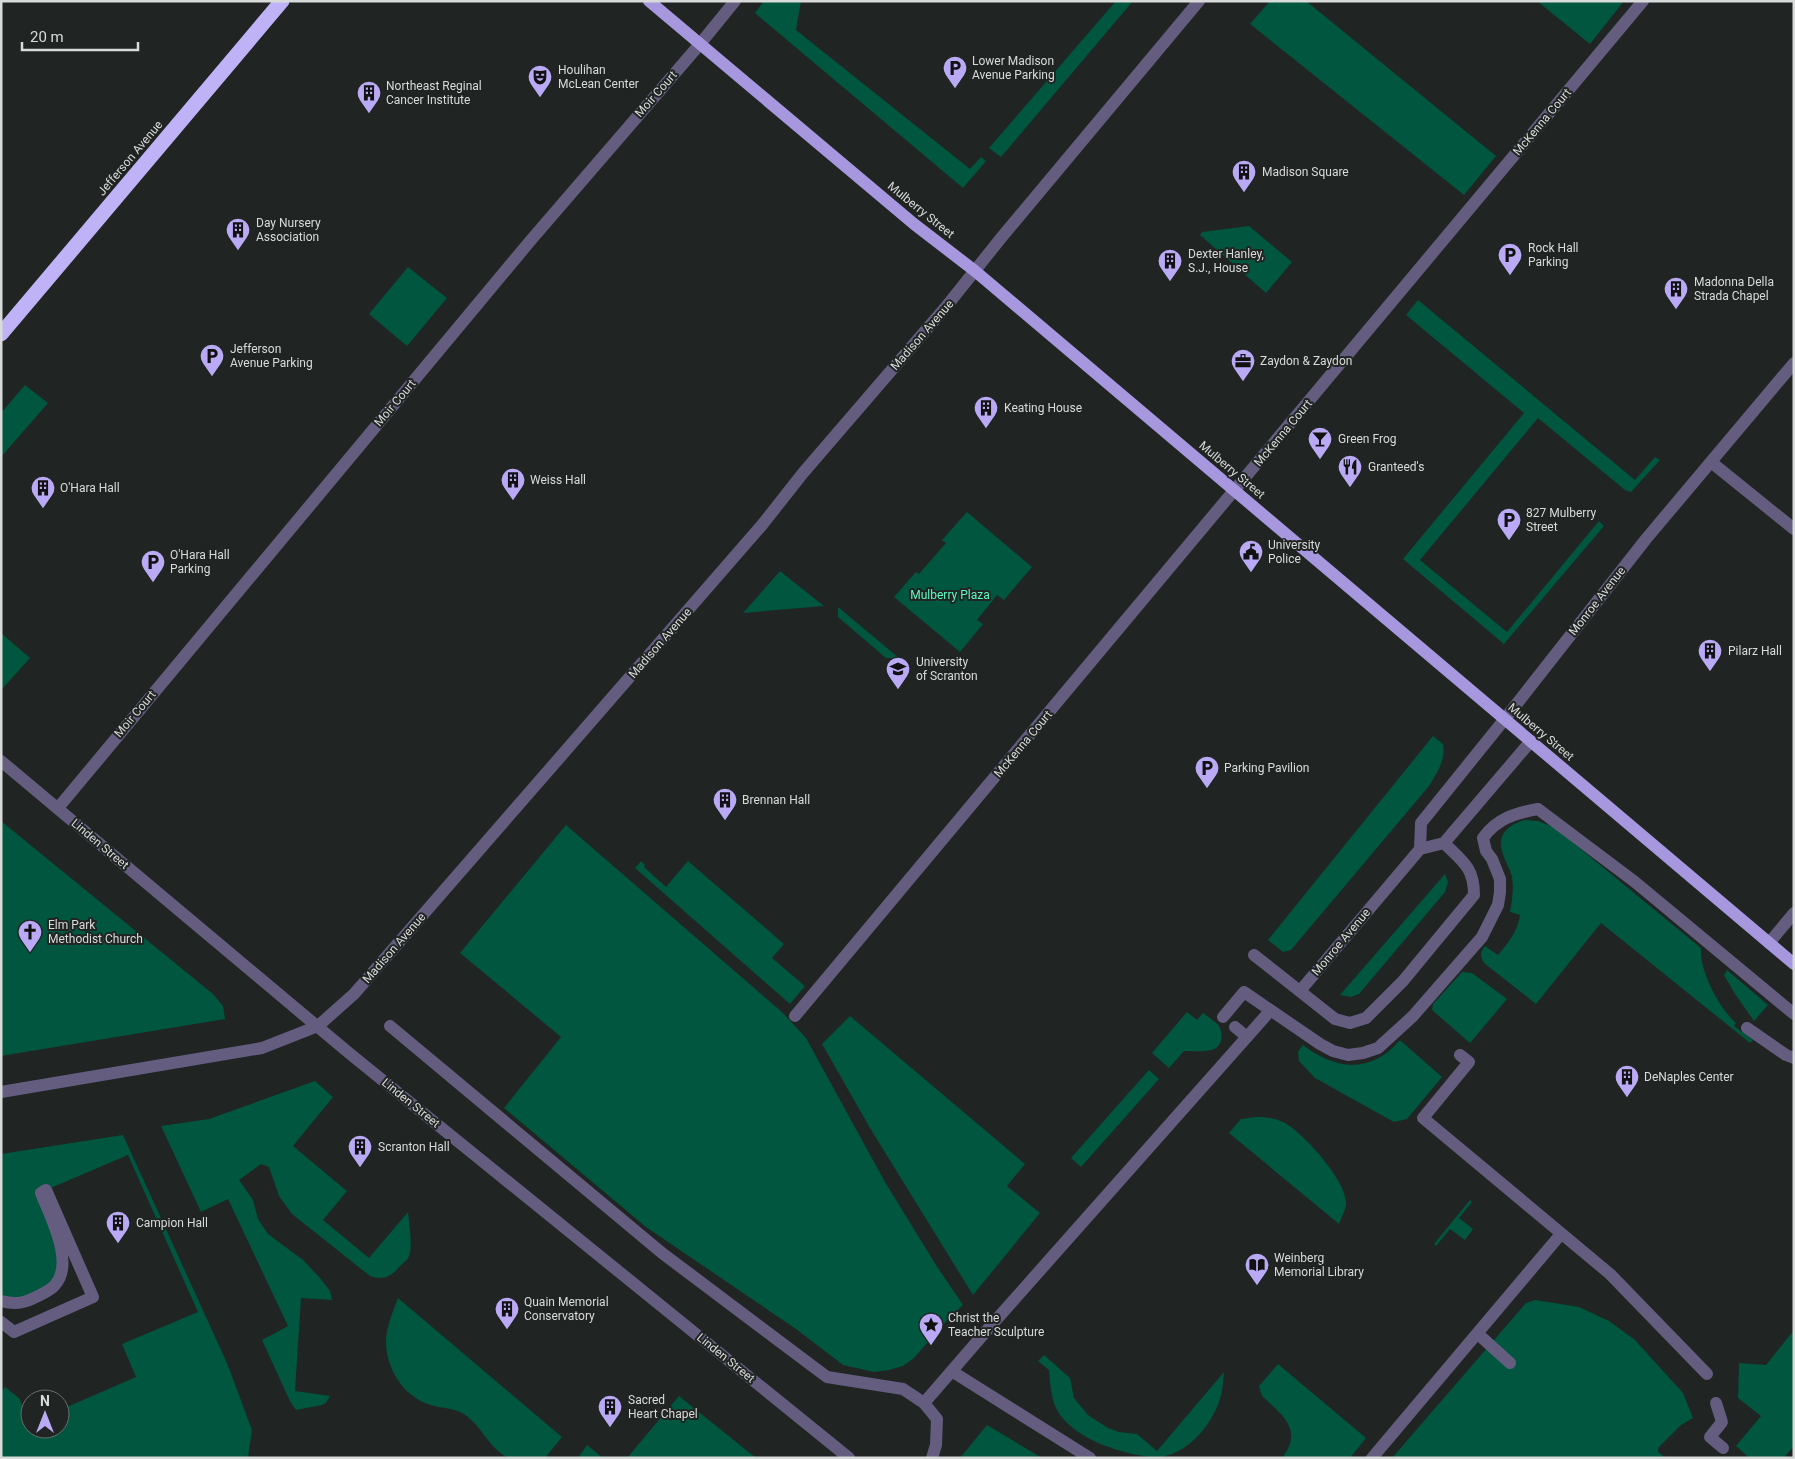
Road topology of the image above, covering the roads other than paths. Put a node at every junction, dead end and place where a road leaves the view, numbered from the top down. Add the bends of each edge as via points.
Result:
1 (282, 1) edge
2 (650, 1) edge
3 (735, 1) edge
4 (1199, 1) edge
5 (1644, 1) edge
6 (700, 44) junction
7 (975, 271) junction
8 (1, 334) edge
9 (1794, 362) edge
10 (1711, 462) junction
11 (1235, 491) junction
12 (1794, 529) edge
13 (1504, 720) junction
14 (1531, 741) junction
15 (1, 761) edge
16 (58, 808) junction
17 (1444, 843) junction
18 (1420, 848) junction
19 (1794, 913) edge
20 (1769, 943) junction
21 (1254, 956) dead end
22 (1794, 964) edge
23 (1300, 991) junction
24 (1270, 1011) junction
25 (1794, 1014) edge
26 (796, 1016) dead end
27 (1223, 1017) dead end
28 (318, 1026) junction
29 (390, 1026) dead end
30 (1235, 1027) dead end
31 (1747, 1028) dead end
32 (1247, 1037) junction
33 (1460, 1055) dead end
34 (1794, 1058) edge
35 (1, 1092) edge
36 (1561, 1234) junction
37 (1, 1301) edge
38 (1, 1322) edge
39 (1478, 1334) junction
40 (1510, 1363) dead end
41 (953, 1372) junction
42 (1708, 1374) dead end
43 (924, 1403) junction
44 (1716, 1403) dead end
45 (1723, 1448) dead end
46 (849, 1458) edge
47 (932, 1458) edge
48 (1090, 1458) edge
49 (1372, 1458) edge

1 - 8 highway, Jefferson Avenue
2 - 6 main road, Mulberry Street
3 - 6 street, Moir Court
4 - 7 street, Madison Avenue
5 - 11 street, McKenna Court
6 - 7 main road, Mulberry Street
6 - 16 street, Moir Court via 531,240
7 - 11 main road, Mulberry Street
7 - 28 street, Madison Avenue via 690,609 360,987
9 - 10 street, Monroe Avenue
10 - 12 street
10 - 13 street, Monroe Avenue via 1646,539
11 - 13 main road, Mulberry Street
11 - 26 street, McKenna Court
13 - 14 main road, Mulberry Street
13 - 18 street, Monroe Avenue via 1421,823
14 - 17 street
14 - 20 main road, Mulberry Street
15 - 16 street, Linden Street
16 - 28 street, Linden Street
17 - 18 street
17 - 23 street via 1469,869 1474,880 1474,895 1403,981 1366,1018 1350,1023 1335,1019
18 - 23 street, Monroe Avenue
19 - 20 street
20 - 22 main road, Mulberry Street
21 - 23 street
24 - 25 street via 1333,1051 1348,1055 1378,1048 1414,1016 1482,938 1498,905 1500,892 1500,879 1483,838 1493,825 1511,814 1538,809 1635,882
24 - 27 street via 1244,992
24 - 32 street
28 - 35 street, Madison Avenue via 262,1048
28 - 46 street, Linden Street
29 - 43 street via 662,1253 826,1377 903,1389
30 - 32 street
31 - 34 street
32 - 41 street
33 - 36 street via 1469,1062 1423,1118
36 - 39 street
36 - 42 street via 1610,1274
37 - 38 street via 14,1305 34,1298 54,1287 60,1278 59,1236 41,1193 46,1190 93,1297 14,1332
39 - 40 street
39 - 49 street
41 - 43 street
41 - 48 street
43 - 47 street via 937,1419
44 - 45 street via 1722,1422 1710,1437

